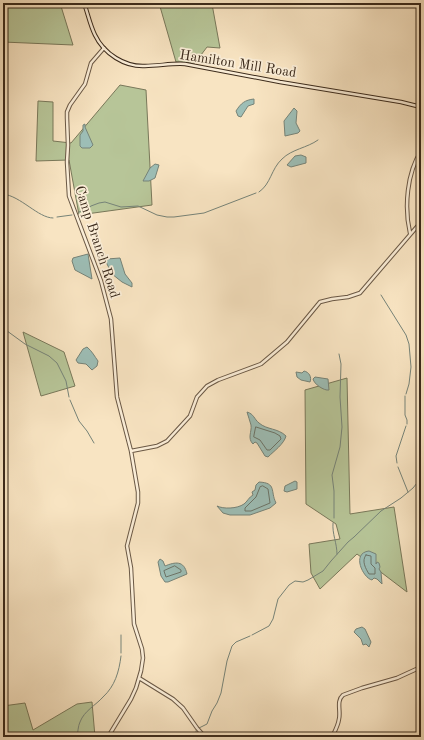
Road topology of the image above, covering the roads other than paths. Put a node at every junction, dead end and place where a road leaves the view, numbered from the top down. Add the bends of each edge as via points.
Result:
1 (84, 3) edge
2 (104, 48) junction
3 (421, 107) edge
4 (421, 151) edge
5 (421, 222) edge
6 (411, 233) junction
7 (131, 451) junction
8 (421, 667) edge
9 (139, 678) junction
10 (3, 734) edge
11 (14, 737) edge
12 (108, 737) edge
13 (205, 737) edge
14 (332, 737) edge

1 - 2 street, Hamilton Mill Road via 95,36
2 - 3 street, Hamilton Mill Road via 120,60 137,66 185,64
2 - 7 street, Camp Branch Road via 90,63 85,84 67,112 67,185 110,313 117,397
4 - 6 street via 410,181 408,210
5 - 6 street
6 - 7 street via 360,293 320,302 287,342 261,364 207,386 197,397 190,416 167,441 157,446
7 - 9 street, Camp Branch Road via 138,502 127,546 131,568 134,624 143,658
8 - 14 street via 397,678 343,695 339,701 338,724
9 - 12 street via 131,699
9 - 13 street via 173,699
10 - 11 street

